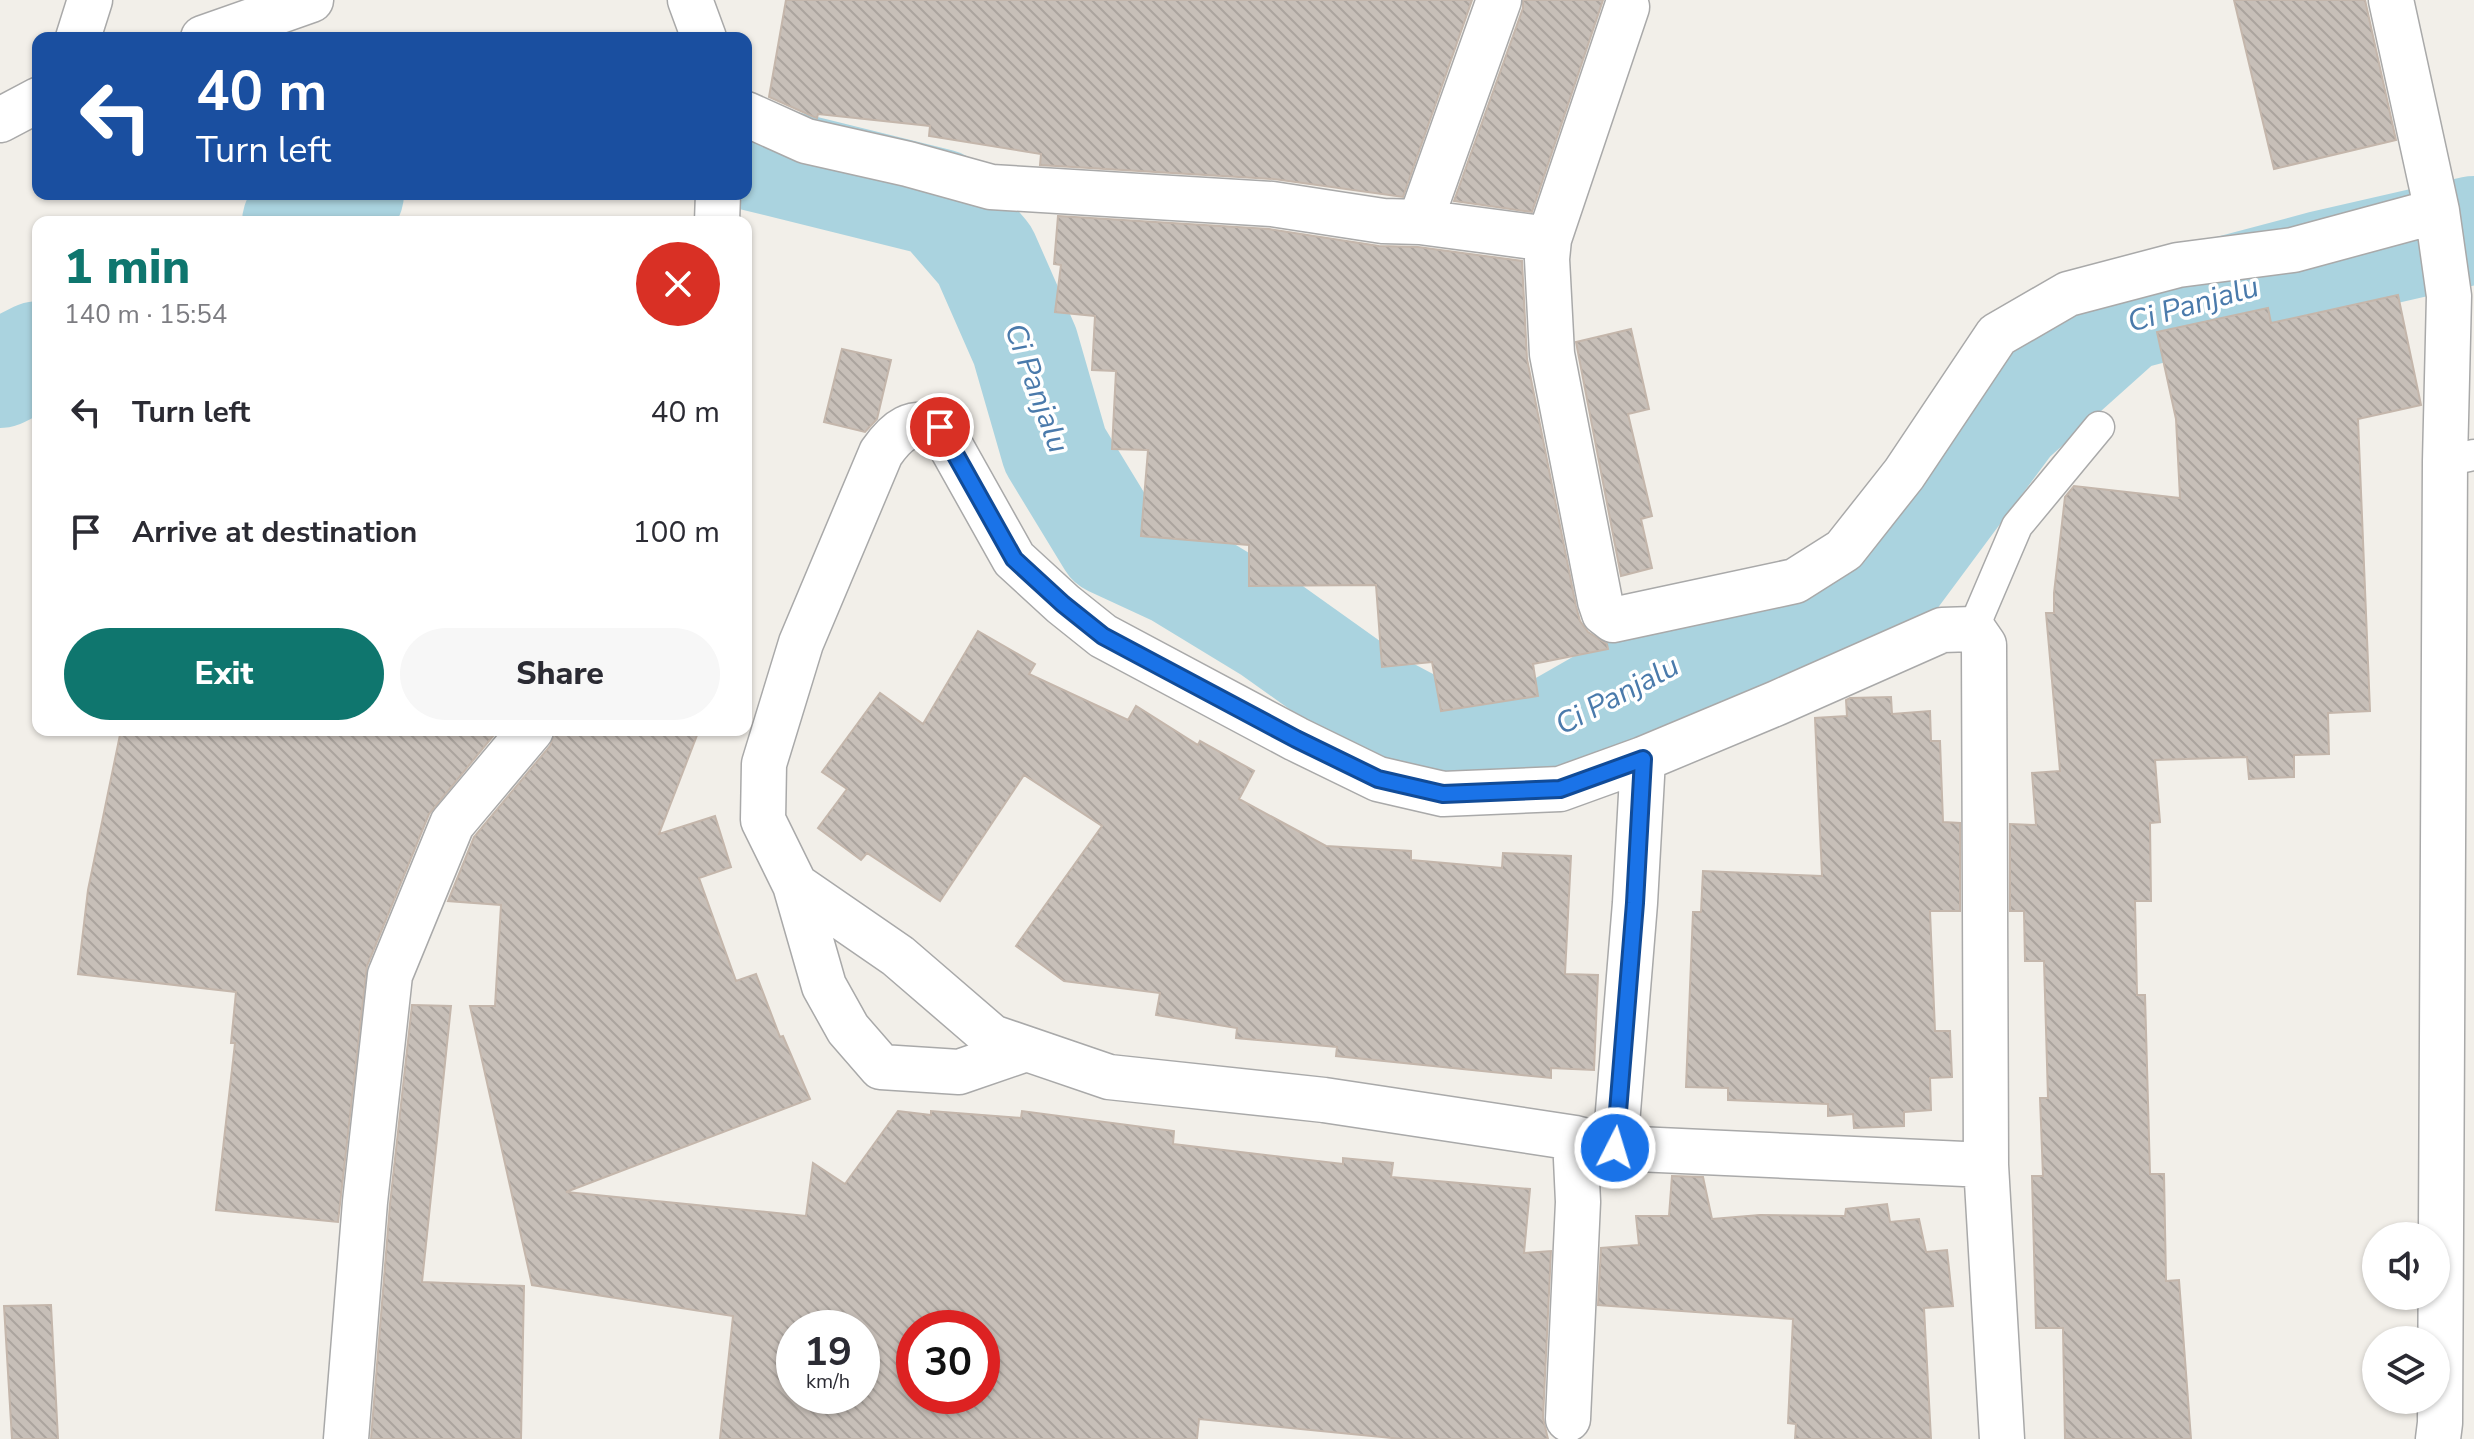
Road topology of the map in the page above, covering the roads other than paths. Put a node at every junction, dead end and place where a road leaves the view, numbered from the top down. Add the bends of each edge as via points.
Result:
1 (90, 0) edge
2 (311, 0) edge
3 (690, 0) edge
4 (1499, 0) edge
5 (2391, 0) edge
6 (1627, 7) dead end
7 (80, 32) edge
8 (220, 32) edge
9 (702, 32) edge
10 (32, 103) edge
11 (752, 117) edge
12 (0, 120) edge
13 (2438, 217) junction
14 (1420, 222) junction
15 (1549, 239) junction
16 (2099, 427) dead end
17 (2460, 458) edge
18 (1973, 629) junction
19 (526, 736) edge
20 (1643, 759) junction
21 (795, 885) junction
22 (1026, 1049) junction
23 (1595, 1143) junction
24 (1986, 1165) junction
25 (1568, 1419) dead end
26 (2451, 1429) edge
27 (346, 1439) edge
28 (2002, 1439) edge

1 - 7 street
2 - 8 street
3 - 9 street
4 - 14 street
5 - 13 street
6 - 15 street
10 - 12 street
11 - 14 street via 806,141 991,187 1226,200
13 - 15 street via 2293,250 2178,265 2068,294 1997,335 1904,474 1844,550 1795,581 1613,620 1600,601 1552,354
13 - 17 street
14 - 15 street
16 - 18 lane via 2017,526
17 - 26 street
18 - 20 street via 1942,630
18 - 24 street via 1984,645
19 - 27 street via 452,824 390,975
20 - 21 street via 1560,789 1443,794 1378,779 1103,636 1014,559 940,427 913,425 894,435 881,453 801,643 764,764 763,820
20 - 23 street via 1635,903
21 - 22 street via 898,956 992,1037
21 - 22 street via 824,986 848,1029 881,1067 959,1072
22 - 23 street via 1109,1077 1324,1100
23 - 24 street
23 - 25 street via 1578,1202
24 - 28 street

